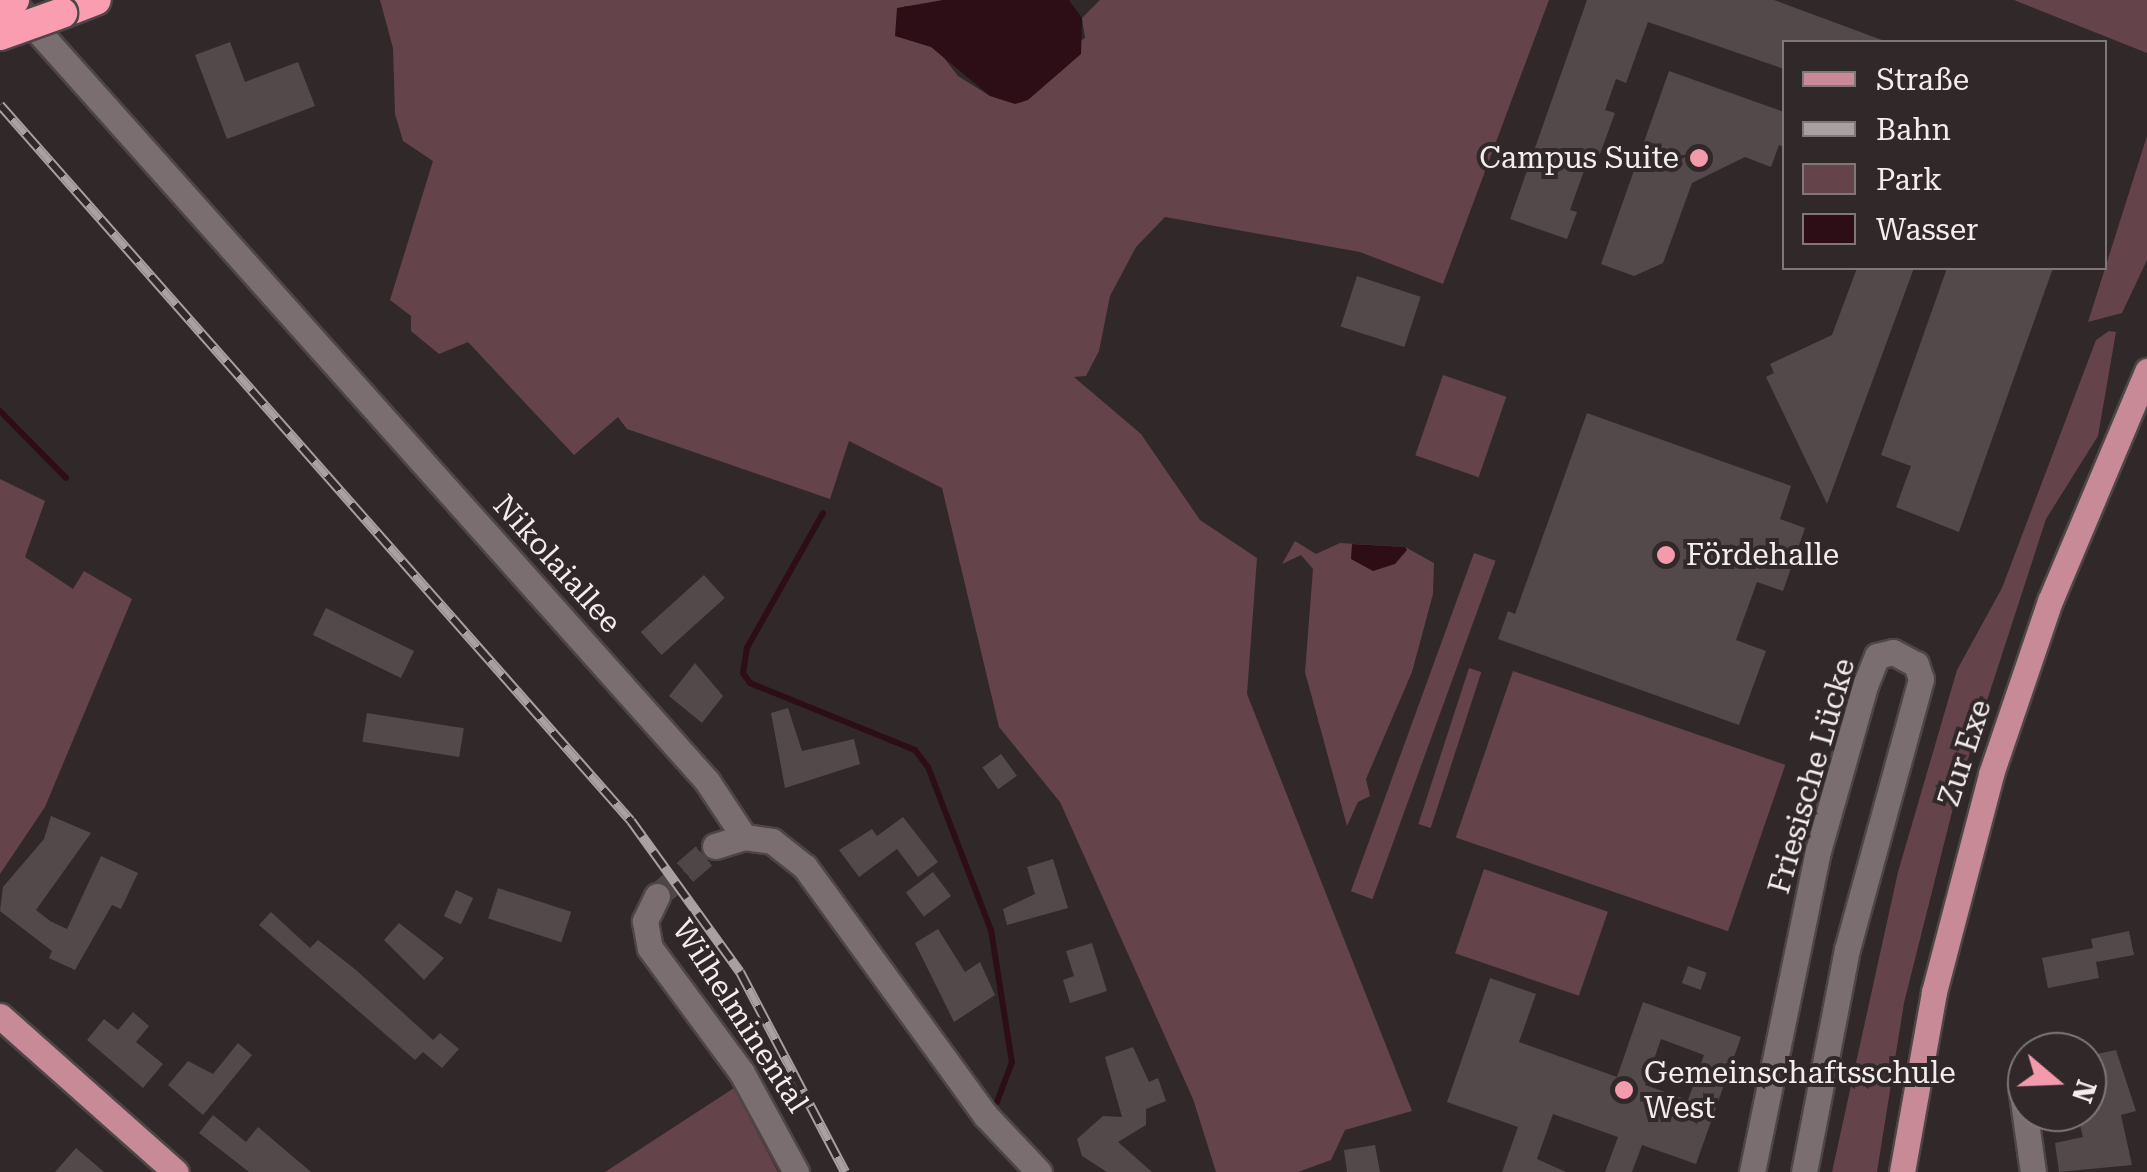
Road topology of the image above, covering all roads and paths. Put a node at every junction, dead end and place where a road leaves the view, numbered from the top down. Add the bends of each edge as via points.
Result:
1 (12, 0) edge
2 (96, 0) edge
3 (0, 5) edge
4 (0, 35) edge
5 (2147, 371) edge
6 (744, 837) junction
7 (715, 846) tunnel mouth
8 (657, 896) tunnel mouth
9 (0, 1016) edge
10 (2027, 1132) edge
11 (176, 1172) edge
12 (796, 1172) edge
13 (1039, 1172) edge
14 (1752, 1172) edge
15 (1804, 1172) edge
16 (1902, 1172) edge
17 (2033, 1172) edge

1 - 3 highway, bridge
1 - 6 street, Nikolaiallee via 707,782
2 - 4 highway, bridge
5 - 16 main road, Zur Exe via 2050,601 1990,774 1934,992
6 - 7 street
6 - 13 street via 772,841 805,867 986,1116
8 - 12 street, Wilhelminental via 644,921 650,948 742,1074
9 - 11 main road
10 - 17 street
14 - 15 street, Friesische Lücke via 1818,852 1866,682 1877,656 1892,652 1916,664 1921,679 1847,949

